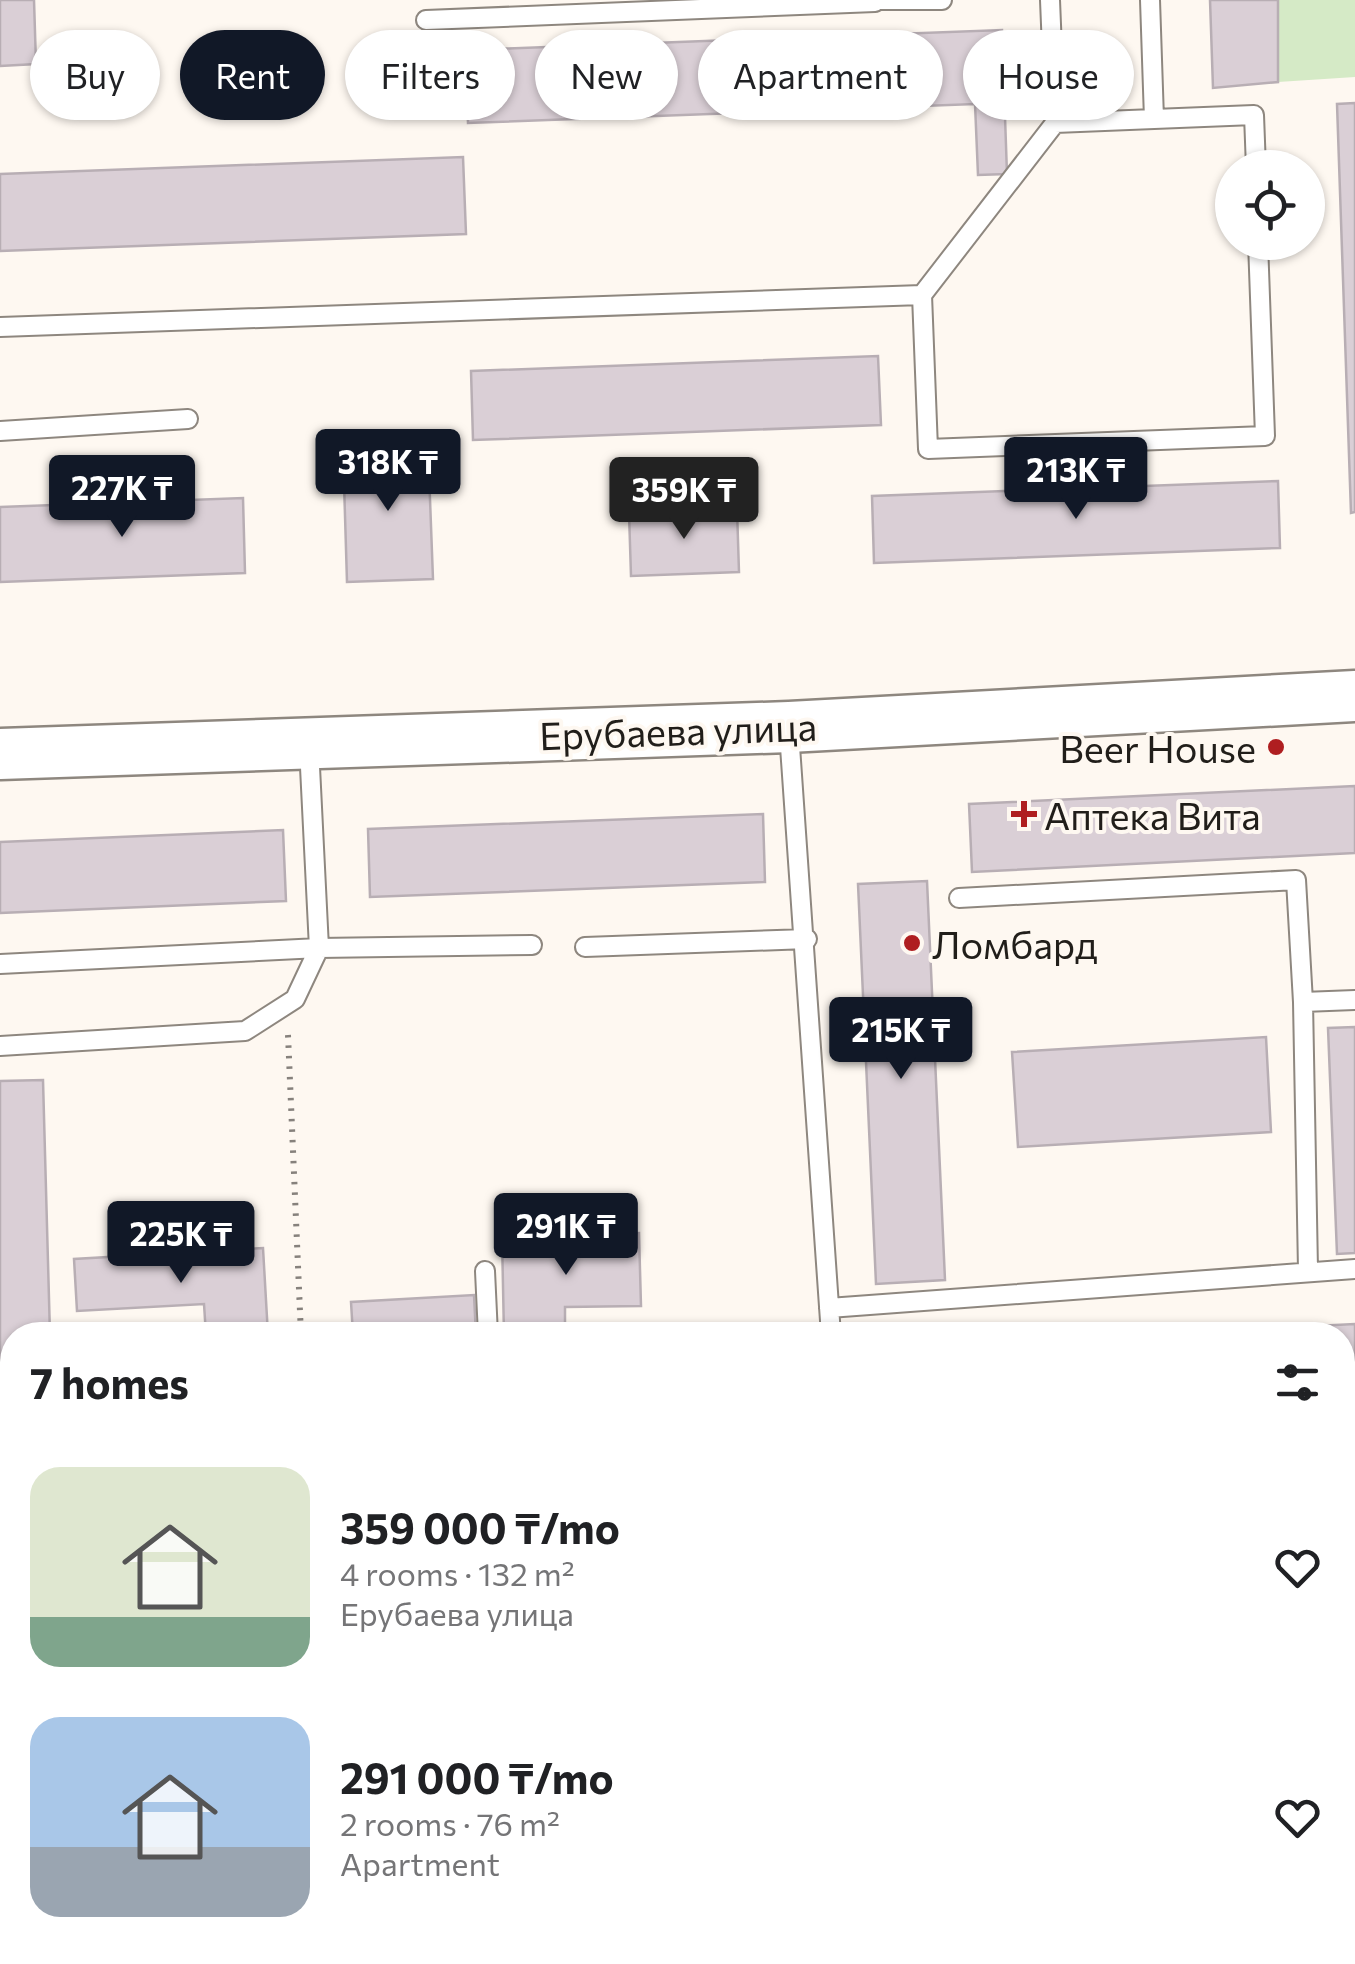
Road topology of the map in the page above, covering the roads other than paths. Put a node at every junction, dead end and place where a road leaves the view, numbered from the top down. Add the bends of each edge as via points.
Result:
1 (942, 0) edge
2 (1050, 0) edge
3 (1150, 0) edge
4 (875, 1) edge
5 (426, 20) dead end
6 (1154, 120) junction
7 (1054, 123) junction
8 (1255, 150) edge
9 (1259, 260) edge
10 (922, 296) junction
11 (0, 327) edge
12 (188, 418) dead end
13 (0, 431) edge
14 (1355, 696) edge
15 (789, 727) junction
16 (309, 744) junction
17 (0, 754) edge
18 (959, 898) dead end
19 (807, 939) junction
20 (532, 945) dead end
21 (585, 947) dead end
22 (319, 948) junction
23 (0, 964) edge
24 (1355, 1000) edge
25 (1303, 1002) junction
26 (0, 1046) edge
27 (1355, 1269) edge
28 (1308, 1270) junction
29 (485, 1271) dead end
30 (829, 1308) junction
31 (487, 1322) edge
32 (830, 1322) edge

1 - 4 lane
2 - 7 lane
3 - 6 lane
4 - 5 lane
6 - 7 lane
6 - 8 lane via 1254,116
7 - 10 lane
9 - 10 lane via 1265,436 928,449
10 - 11 lane
12 - 13 lane
14 - 15 main road, Ерубаева улица
15 - 16 main road, Ерубаева улица
15 - 19 lane
16 - 17 main road, Ерубаева улица
16 - 22 lane
18 - 25 lane via 1296,880
19 - 21 lane
19 - 30 lane
20 - 22 lane
22 - 23 lane
22 - 26 lane via 295,999 246,1031
24 - 25 lane
25 - 28 lane
27 - 28 lane
28 - 30 lane
29 - 31 lane
30 - 32 lane

